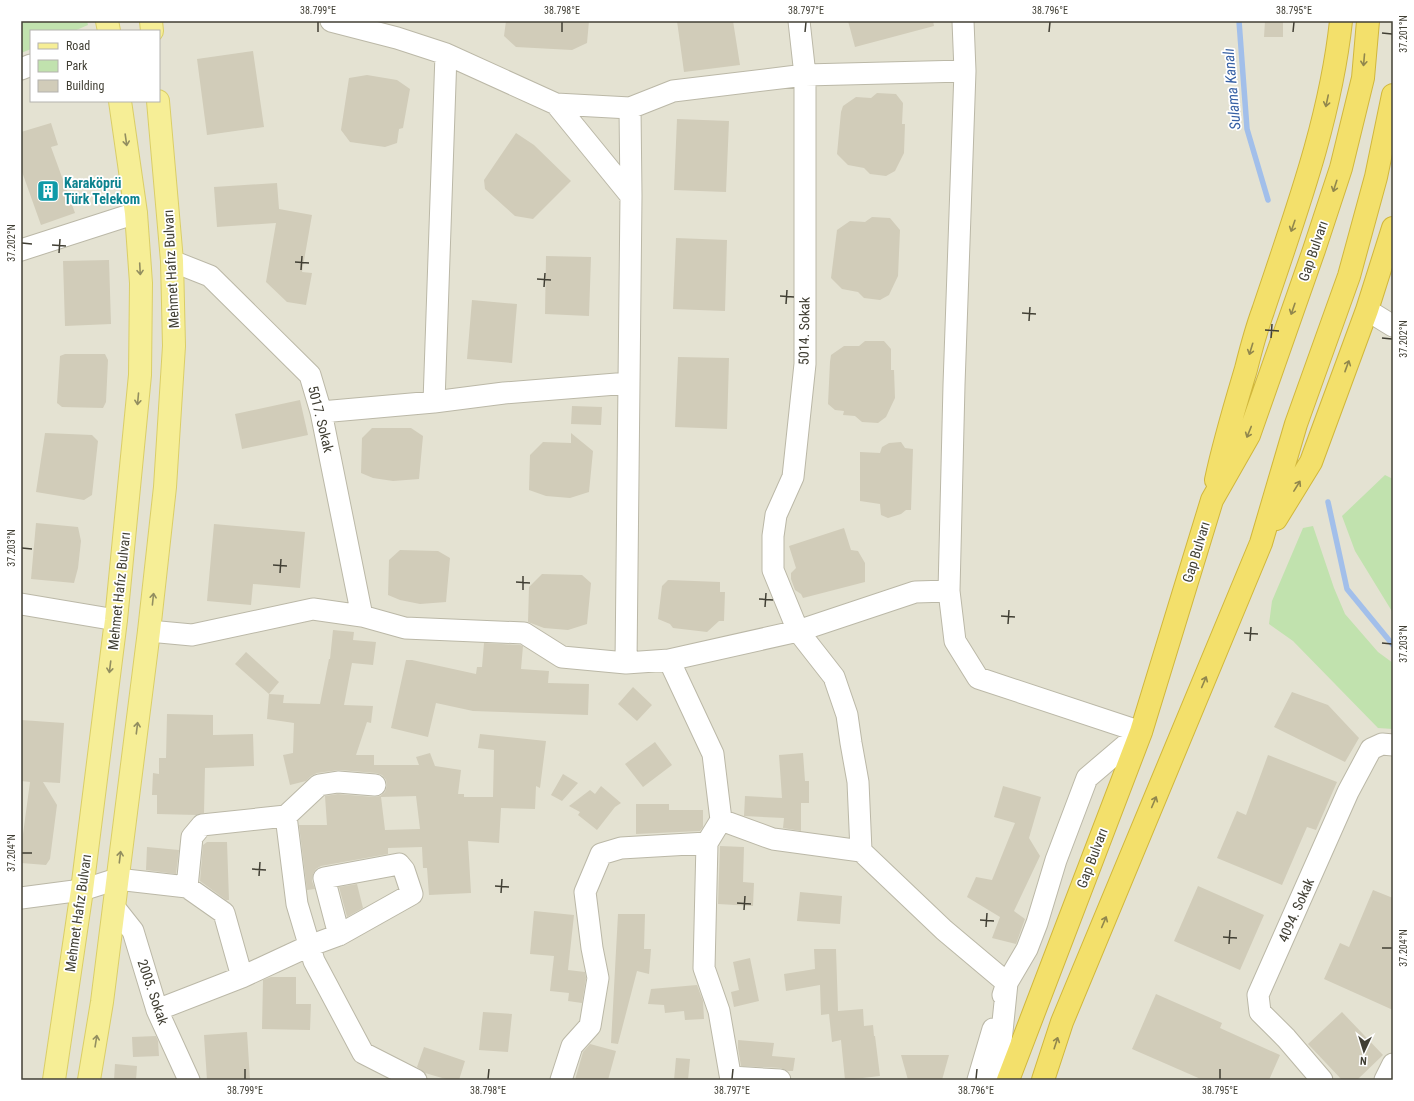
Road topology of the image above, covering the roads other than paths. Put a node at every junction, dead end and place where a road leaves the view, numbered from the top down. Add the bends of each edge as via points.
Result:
1 (332, 21) edge
2 (799, 21) edge
3 (962, 21) edge
4 (1340, 21) edge
5 (1368, 21) edge
6 (446, 54) junction
7 (965, 71) junction
8 (805, 75) junction
9 (1393, 95) edge
10 (120, 102) edge
11 (158, 102) edge
12 (556, 104) junction
13 (630, 108) junction
14 (631, 196) junction
15 (136, 213) junction
16 (1393, 228) edge
17 (21, 250) edge
18 (172, 261) junction
19 (1367, 310) junction
20 (1393, 326) edge
21 (629, 383) junction
22 (434, 402) junction
23 (321, 412) junction
24 (1212, 500) junction
25 (1261, 542) junction
26 (949, 591) junction
27 (21, 604) edge
28 (362, 616) junction
29 (116, 620) junction
30 (149, 631) junction
31 (798, 631) junction
32 (669, 660) junction
33 (626, 663) junction
34 (1141, 732) junction
35 (1393, 745) edge
36 (375, 785) dead end
37 (286, 816) junction
38 (721, 820) junction
39 (707, 843) junction
40 (861, 851) junction
41 (117, 879) junction
42 (187, 887) junction
43 (82, 890) junction
44 (21, 898) edge
45 (114, 907) junction
46 (339, 935) dead end
47 (310, 946) junction
48 (242, 977) junction
49 (1007, 983) junction
50 (157, 1010) junction
51 (1393, 1064) edge
52 (731, 1079) edge
53 (54, 1080) edge
54 (89, 1080) edge
55 (189, 1080) edge
56 (416, 1080) edge
57 (561, 1080) edge
58 (780, 1080) edge
59 (978, 1080) edge
60 (998, 1080) edge
61 (1008, 1080) edge
62 (1044, 1080) edge
63 (1322, 1080) edge
64 (1385, 1080) edge

1 - 6 street
2 - 8 street, 5014. Sokak
3 - 7 street
4 -> 24 highway via 1337,55 1320,133 1297,214 1262,312 1224,441
5 -> 24 highway, Gap Bulvarı via 1363,78 1341,168 1249,435
6 - 12 street
6 - 22 street
7 - 8 street
7 - 26 street
8 - 13 street via 673,91
8 - 31 street, 5014. Sokak via 804,364 793,477 776,515 773,536 773,570
9 - 25 highway via 1376,177 1349,276 1296,424
10 -> 15 main road, Mehmet Hafız Bulvarı
11 - 18 main road, Mehmet Hafız Bulvarı
12 - 13 street
12 - 14 street
13 - 14 street
14 - 21 street
15 - 17 street
15 -> 29 main road, Mehmet Hafız Bulvarı via 140,283 140,375
16 - 19 highway
18 - 23 street, 5017. Sokak via 210,276 310,375
30 -> 18 main road, Mehmet Hafız Bulvarı via 165,487 174,346
19 - 20 street
25 -> 19 highway via 1311,462
21 - 22 street via 504,393
21 - 33 street
22 - 23 street
23 - 28 street, 5017. Sokak
24 - 34 highway, Gap Bulvarı
62 -> 25 highway via 1062,1022
26 - 31 street via 915,592
26 - 34 street via 955,641 978,678
27 - 29 street
28 - 30 street via 314,609 192,635
28 - 33 street via 405,628 524,633 562,657
29 -> 43 main road, Mehmet Hafız Bulvarı
41 -> 30 main road, Mehmet Hafız Bulvarı
31 - 32 street
31 - 40 street, 5014. Sokak via 834,677 847,715 858,782
32 - 33 street
32 - 38 street via 713,754
34 - 49 street via 1087,778 1056,860 1035,929
34 - 61 highway, Gap Bulvarı
35 - 63 street, 4094. Sokak via 1382,744 1371,750 1348,792 1258,995 1260,1012
36 - 37 street via 338,782 319,785
37 - 42 street via 202,825 192,837
37 - 47 street via 297,904
38 - 39 street
38 - 40 street via 773,839
39 - 52 street via 704,968 719,1011
39 - 57 street via 621,848 601,854 585,892 598,978 590,1026 572,1046
40 - 49 street via 944,930
41 - 42 street
41 - 43 street
41 - 45 main road, Mehmet Hafız Bulvarı
42 - 48 street via 224,913
43 - 44 street
43 - 53 main road, Mehmet Hafız Bulvarı
45 - 50 street, 2005. Sokak via 133,930
54 -> 45 main road, Mehmet Hafız Bulvarı
46 - 47 street
47 - 48 street
47 - 56 street via 314,961 363,1053
48 - 50 street
49 - 59 street
49 - 60 street
50 - 55 street, 2005. Sokak
51 - 64 street
52 - 58 street

